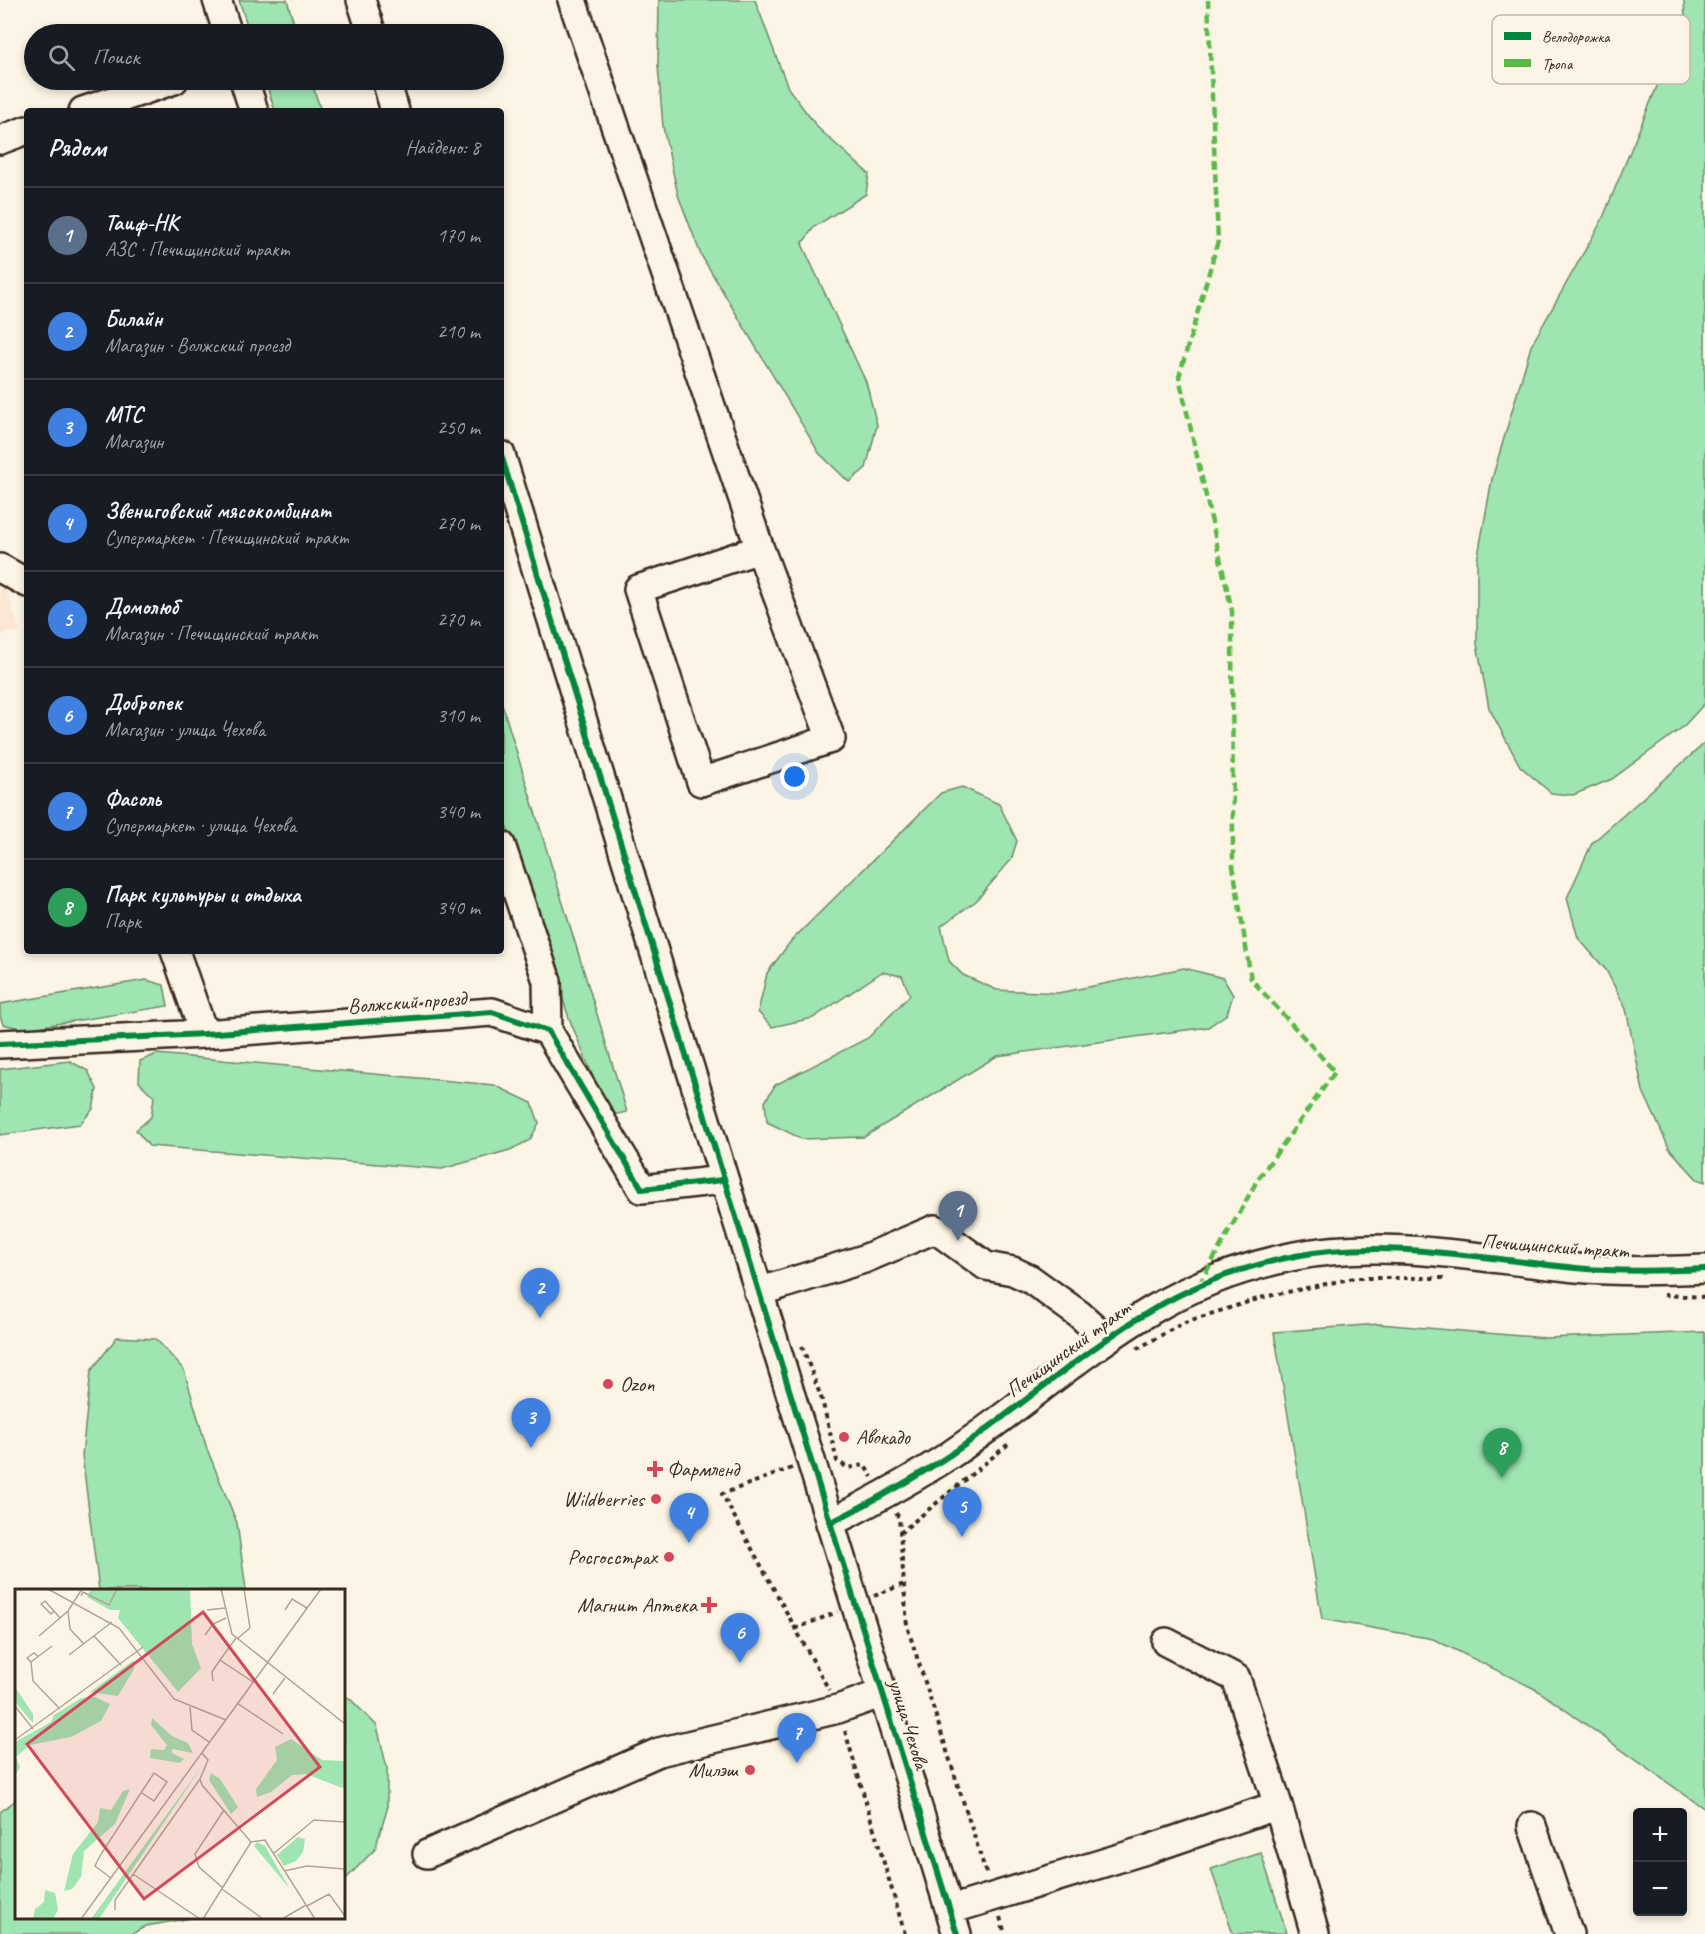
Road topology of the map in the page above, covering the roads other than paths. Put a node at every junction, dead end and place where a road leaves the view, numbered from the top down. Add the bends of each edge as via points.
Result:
1 (217, 0) edge
2 (362, 0) edge
3 (572, 0) edge
4 (225, 24) edge
5 (369, 24) edge
6 (145, 90) edge
7 (247, 90) edge
8 (389, 90) edge
9 (92, 108) edge
10 (253, 108) edge
11 (395, 108) edge
12 (24, 131) edge
13 (0, 140) edge
14 (504, 465) edge
15 (760, 549) junction
16 (0, 568) edge
17 (24, 581) edge
18 (504, 855) edge
19 (176, 954) edge
20 (548, 1031) junction
21 (204, 1034) junction
22 (0, 1044) edge
23 (723, 1180) junction
24 (1705, 1269) edge
25 (758, 1292) junction
26 (1118, 1346) junction
27 (830, 1523) junction
28 (1166, 1642) dead end
29 (883, 1693) junction
30 (1278, 1805) junction
31 (1532, 1827) dead end
32 (427, 1854) dead end
33 (953, 1922) edge
34 (1315, 1934) edge
35 (1569, 1934) edge

1 - 4 street
2 - 5 street
3 - 15 street
6 - 9 street
7 - 10 street
8 - 11 street
12 - 13 street
14 - 23 street, улица Чехова
15 - 15 street via 831,739 701,782 638,590
16 - 17 street
18 - 20 street via 547,981
19 - 21 street
20 - 21 street, Волжский проезд via 492,1012
20 - 23 street via 642,1189
21 - 22 street, Волжский проезд
23 - 25 street, улица Чехова
24 - 26 street, Печищинский тракт via 1580,1268 1358,1249 1306,1255 1244,1270 1197,1287 1153,1309
25 - 26 street via 864,1259 935,1229 986,1266 1030,1279
25 - 27 street, улица Чехова via 823,1457
26 - 27 street, Печищинский тракт via 885,1495
27 - 29 street, улица Чехова
28 - 30 street via 1236,1678
29 - 32 street via 838,1709 659,1752
29 - 33 street, улица Чехова
30 - 33 street via 994,1897
30 - 34 street
31 - 35 street

